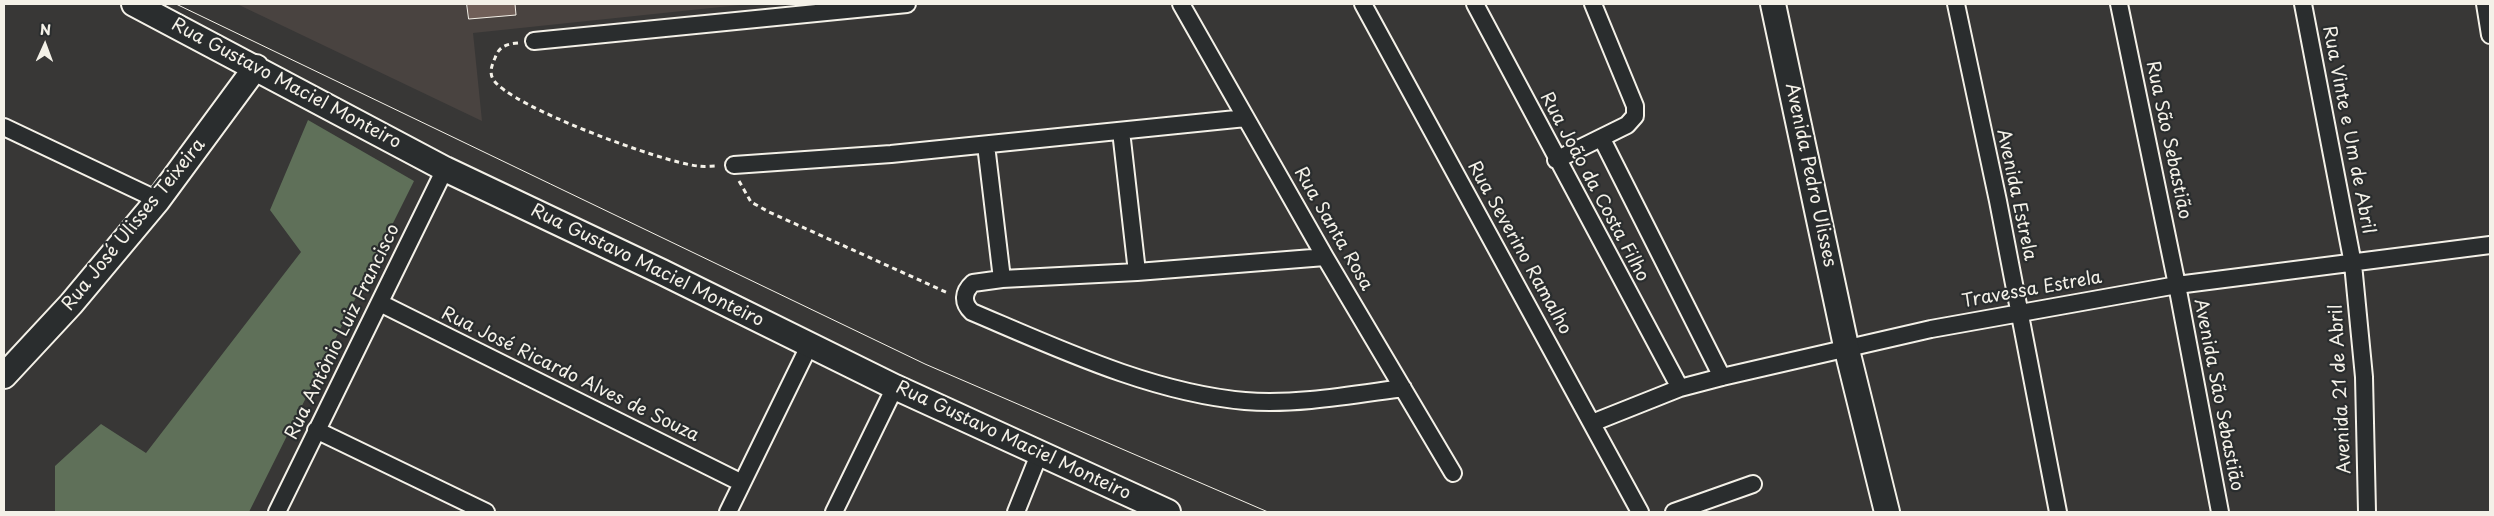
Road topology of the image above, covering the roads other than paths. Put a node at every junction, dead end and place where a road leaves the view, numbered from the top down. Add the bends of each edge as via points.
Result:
1 (134, 4) edge
2 (907, 4) edge
3 (1181, 4) edge
4 (1363, 4) edge
5 (1475, 4) edge
6 (1593, 4) edge
7 (1773, 4) edge
8 (1956, 4) edge
9 (2119, 4) edge
10 (2303, 4) edge
11 (2485, 4) edge
12 (810, 8) edge
13 (2490, 35) edge
14 (534, 41) road end
15 (256, 68) junction
16 (1246, 118) junction
17 (4, 127) edge
18 (1120, 131) junction
19 (1602, 139) junction
20 (986, 145) junction
21 (1556, 160) junction
22 (734, 165) road end
23 (444, 168) junction
24 (158, 200) junction
25 (2490, 245) edge
26 (1325, 257) junction
27 (2353, 264) junction
28 (1137, 272) junction
29 (1002, 279) junction
30 (2177, 285) junction
31 (380, 303) junction
32 (2020, 311) junction
33 (810, 344) junction
34 (1846, 346) junction
35 (4, 376) edge
36 (1722, 377) junction
37 (895, 387) junction
38 (1403, 388) junction
39 (1680, 388) junction
40 (1592, 423) junction
41 (316, 430) junction
42 (1040, 452) junction
43 (1453, 473) dead end
44 (742, 483) junction
45 (1753, 484) dead end
46 (277, 512) edge
47 (486, 512) edge
48 (728, 512) edge
49 (834, 512) edge
50 (1016, 512) edge
51 (1168, 512) edge
52 (1640, 512) edge
53 (1674, 512) edge
54 (1887, 512) edge
55 (2058, 512) edge
56 (2220, 512) edge
57 (2367, 512) edge

1 - 15 street, Rua Gustavo Maciel Monteiro
2 - 12 street
3 - 16 street, Rua Santa Rosa
4 - 40 street, Rua Severino Ramalho
5 - 21 street, Rua João da Costa Filho
6 - 19 street via 1636,110 1627,125
7 - 34 street, Avenida Pedro Ulisses
8 - 32 street, Avenida Estrela
9 - 30 street, Rua São Sebastião
10 - 27 street, Rua Vinte e Um de Abril
11 - 13 street
12 - 14 street
15 - 23 street, Rua Gustavo Maciel Monteiro
15 - 24 street, Rua José Ulisses Teixeira
16 - 18 street
16 - 26 street, Rua Santa Rosa
17 - 24 street
18 - 20 street
18 - 28 street
19 - 21 street
19 - 36 street
20 - 22 street
20 - 29 street
21 - 39 street, Rua João da Costa Filho
23 - 31 street, Rua Antônio Luiz Francisco
23 - 33 street, Rua Gustavo Maciel Monteiro
24 - 35 street, Rua José Ulisses Teixeira via 71,304
25 - 27 street, Travessa Estrela
26 - 28 street
26 - 38 street, Rua Santa Rosa
27 - 30 street, Travessa Estrela
27 - 57 street, Avenida 21 de Abril via 2364,377
28 - 29 street
29 - 38 street via 973,284 964,300 967,307 1041,341 1131,375 1196,394 1246,401 1307,400
30 - 32 street, Travessa Estrela
30 - 56 street, Avenida São Sebastião
31 - 41 street, Rua Antônio Luiz Francisco
31 - 44 street, Rua José Ricardo Alves de Souza
32 - 34 street, Travessa Estrela
32 - 55 street, Avenida Estrela
33 - 37 street, Rua Gustavo Maciel Monteiro
33 - 44 street
34 - 36 street, Travessa Estrela
34 - 54 street, Avenida Pedro Ulisses
36 - 39 street, Travessa Estrela
37 - 42 street, Rua Gustavo Maciel Monteiro
37 - 49 street
38 - 43 street, Rua Santa Rosa
39 - 40 street, Travessa Estrela
40 - 52 street, Rua Severino Ramalho
41 - 46 street, Rua Antônio Luiz Francisco
41 - 47 street
42 - 50 street
42 - 51 street, Rua Gustavo Maciel Monteiro
44 - 48 street
45 - 53 street

